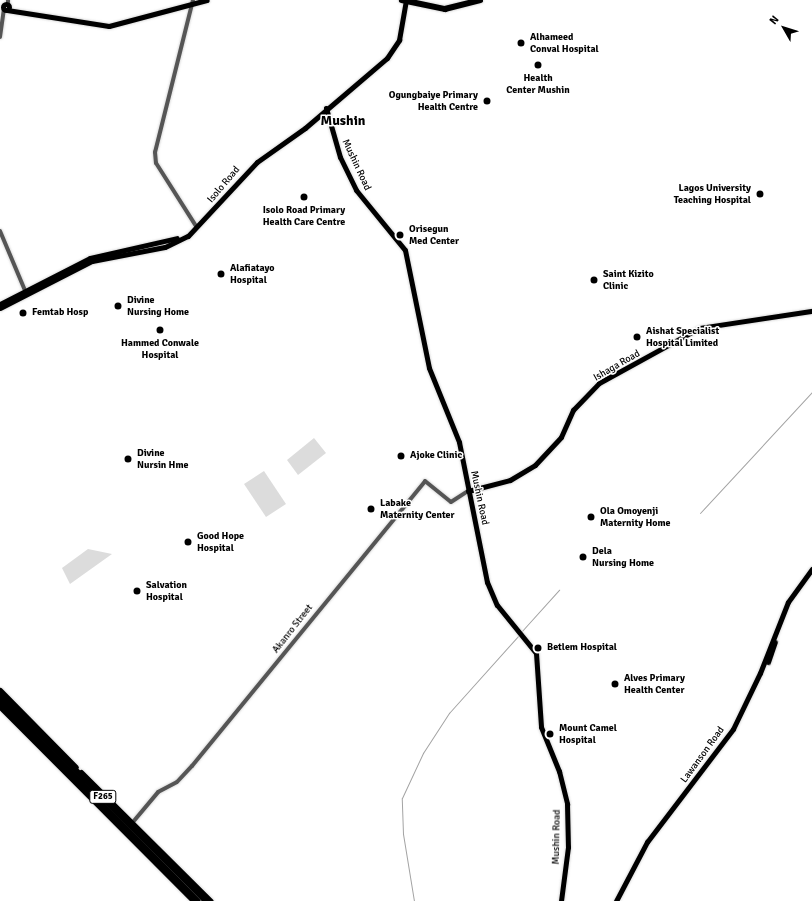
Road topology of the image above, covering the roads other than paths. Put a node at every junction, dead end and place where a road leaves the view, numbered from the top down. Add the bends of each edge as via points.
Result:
1 (206, 0) edge
2 (405, 0) edge
3 (473, 0) edge
4 (480, 0) edge
5 (192, 3) edge
6 (5, 5) edge
7 (0, 37) edge
8 (326, 108) junction
9 (219, 202) junction
10 (196, 226) junction
11 (0, 231) edge
12 (148, 248) junction
13 (25, 292) junction
14 (0, 304) edge
15 (0, 308) edge
16 (812, 312) edge
17 (470, 490) junction
18 (812, 569) edge
19 (812, 574) edge
20 (0, 690) edge
21 (0, 694) edge
22 (0, 701) edge
23 (0, 706) edge
24 (133, 822) junction
25 (193, 901) edge
26 (198, 901) edge
27 (206, 901) edge
28 (211, 901) edge
29 (561, 901) edge
30 (616, 901) edge
31 (619, 901) edge

1 - 5 main road
2 - 3 highway via 438,6
2 - 4 highway via 445,9
2 - 8 main road, Isolo Road via 399,40 390,54
2 - 9 main road, Isolo Road via 397,40 382,60 336,96 307,124 256,160
5 - 6 main road via 109,26 73,23 16,10
5 - 10 street via 155,152 156,163
6 - 7 street
8 - 9 main road, Isolo Road via 257,162
8 - 17 main road, Mushin Road via 340,157 356,190 405,250 425,353 454,425
9 - 10 main road, Isolo Road
9 - 12 main road, Isolo Road via 188,236
10 - 12 main road, Isolo Road via 172,240
11 - 13 street
12 - 13 main road, Isolo Road via 90,258
13 - 14 main road, Isolo Road
13 - 15 main road, Isolo Road
16 - 17 main road, Ishaga Road via 699,328 599,383 573,410 561,437 535,465 510,480
17 - 24 street, Akanro Street via 451,502 425,481 192,766 177,782 158,792
17 - 29 main road, Mushin Road via 488,582 497,605 536,653 542,727 559,771 566,804 568,847
18 - 30 main road, Lawanson Road via 788,602 757,680 727,740 647,842
19 - 31 main road, Lawanson Road via 788,607 763,676 734,730 642,854
20 - 24 main road
21 - 27 highway, F265
22 - 26 highway, F265
23 - 25 main road
24 - 28 main road

